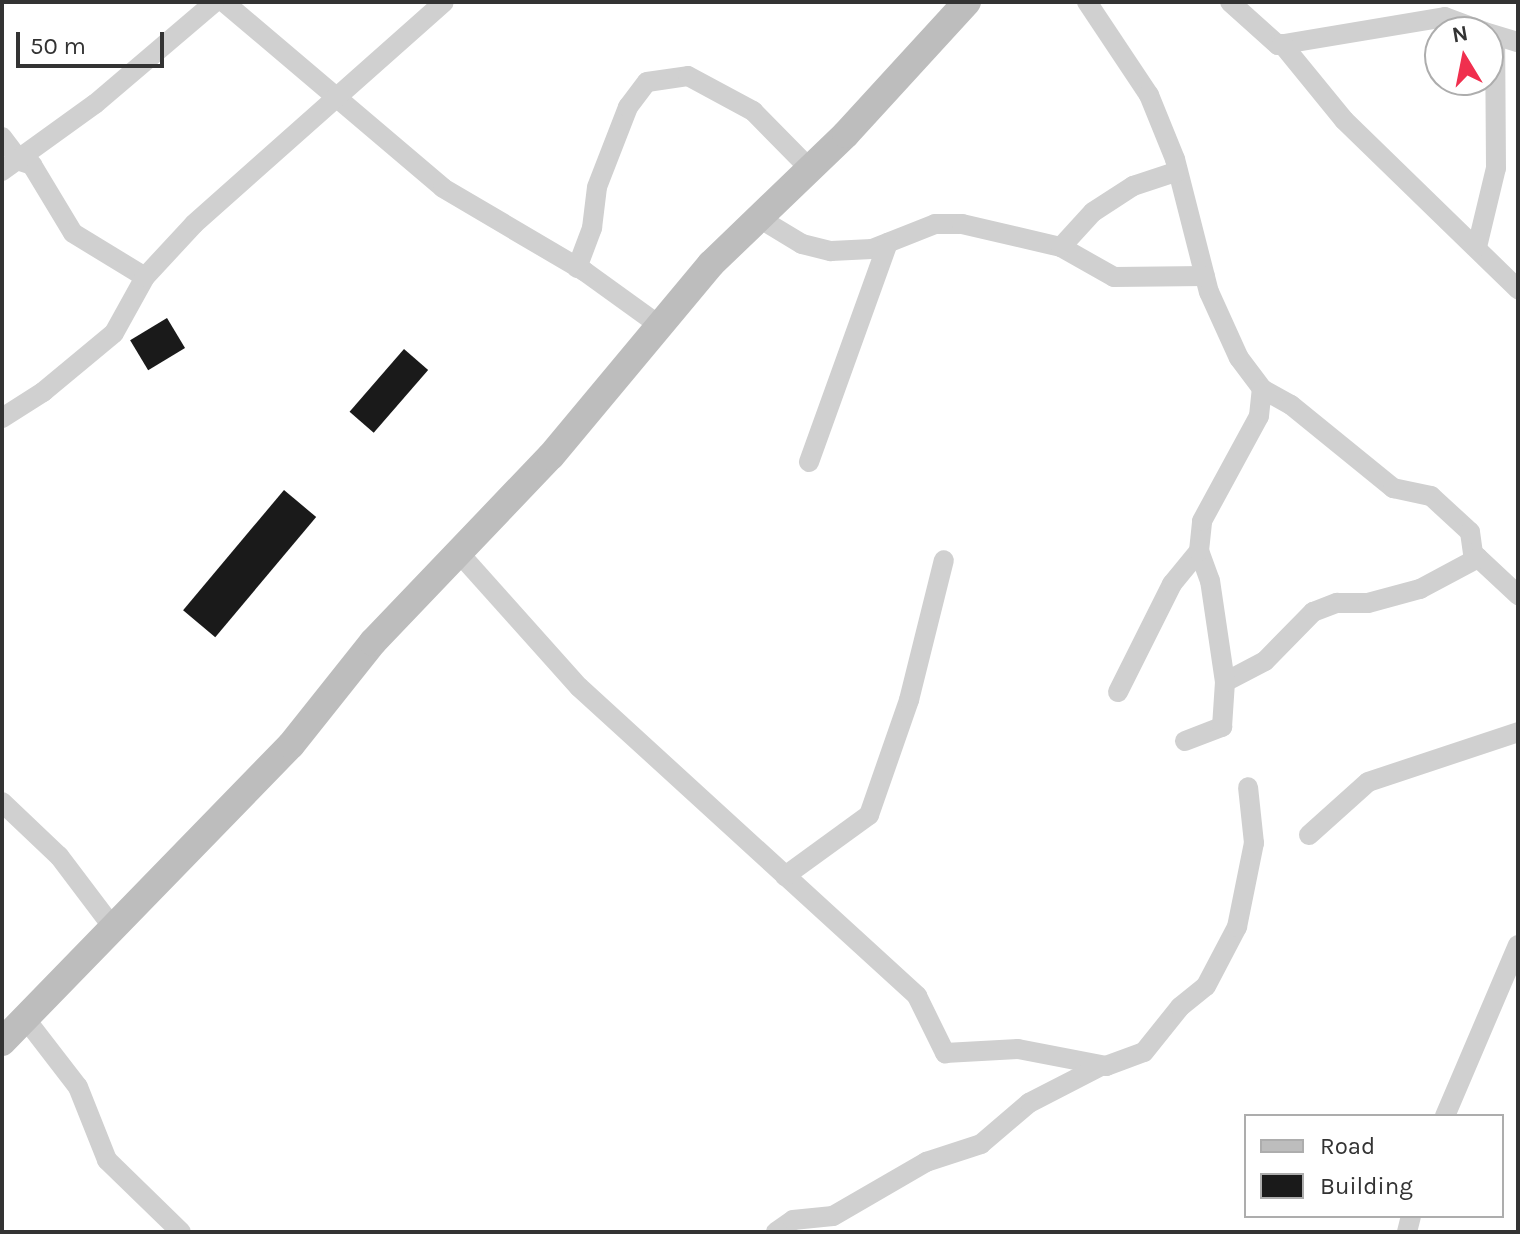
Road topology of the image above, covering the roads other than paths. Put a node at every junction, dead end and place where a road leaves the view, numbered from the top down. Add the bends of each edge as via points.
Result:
1 (215, 2) edge
2 (224, 2) edge
3 (444, 2) edge
4 (967, 2) edge
5 (1087, 2) edge
6 (1230, 2) edge
7 (1447, 10) edge
8 (1282, 44) junction
9 (338, 94) junction
10 (1492, 96) edge
11 (2, 137) edge
12 (11, 166) edge
13 (810, 169) junction
14 (1178, 171) junction
15 (759, 218) junction
16 (888, 243) junction
17 (1061, 247) junction
18 (1477, 247) junction
19 (577, 268) junction
20 (1205, 276) junction
21 (145, 277) junction
22 (1518, 289) edge
23 (663, 328) junction
24 (1262, 389) junction
25 (2, 418) edge
26 (809, 462) dead end
27 (1199, 551) junction
28 (459, 553) junction
29 (1478, 558) junction
30 (944, 560) dead end
31 (1518, 595) edge
32 (1225, 682) junction
33 (1118, 692) dead end
34 (1518, 732) edge
35 (1185, 741) dead end
36 (1248, 787) dead end
37 (2, 802) edge
38 (1309, 835) dead end
39 (785, 876) junction
40 (115, 930) junction
41 (1518, 945) edge
42 (24, 1017) junction
43 (2, 1042) edge
44 (1103, 1065) junction
45 (1446, 1114) edge
46 (181, 1232) edge
47 (776, 1232) edge

1 - 12 street
2 - 9 street
3 - 9 street
4 - 13 main road
5 - 14 street via 1149,95
6 - 8 street
7 - 8 street
8 - 18 street via 1344,120
9 - 19 street via 353,116 443,188
9 - 21 street via 194,224
10 - 18 street via 1496,168
11 - 12 street
12 - 21 street via 32,165 73,233
13 - 15 main road
13 - 19 street via 753,111 688,76 647,82 628,107 597,187 592,228
14 - 17 street via 1133,186 1093,212
14 - 20 street
15 - 16 street via 802,244 831,251
15 - 23 main road via 711,264
16 - 17 street via 935,224 962,224
16 - 26 street
17 - 20 street via 1114,277
18 - 22 street
19 - 23 street
20 - 24 street via 1239,358
21 - 25 street via 114,333 43,392
23 - 28 main road
24 - 27 street via 1259,416 1202,521
24 - 29 street via 1291,405 1393,488 1431,496 1470,532
27 - 32 street via 1210,581 1218,665
27 - 33 street via 1172,584
28 - 39 street via 579,687
28 - 40 main road via 373,642 291,745
29 - 31 street
29 - 32 street via 1420,589 1313,612 1265,661
30 - 39 street via 909,700 869,815
32 - 35 street via 1222,727
34 - 38 street via 1368,782
36 - 44 street via 1254,843 1237,927 1206,986 1180,1007 1144,1052
37 - 40 street via 59,856
39 - 44 street via 917,996 945,1053 1018,1049
40 - 42 main road
41 - 45 street
42 - 43 main road
42 - 46 street via 78,1087 107,1160
44 - 47 street via 1029,1103 981,1144 926,1162 833,1216 793,1220

